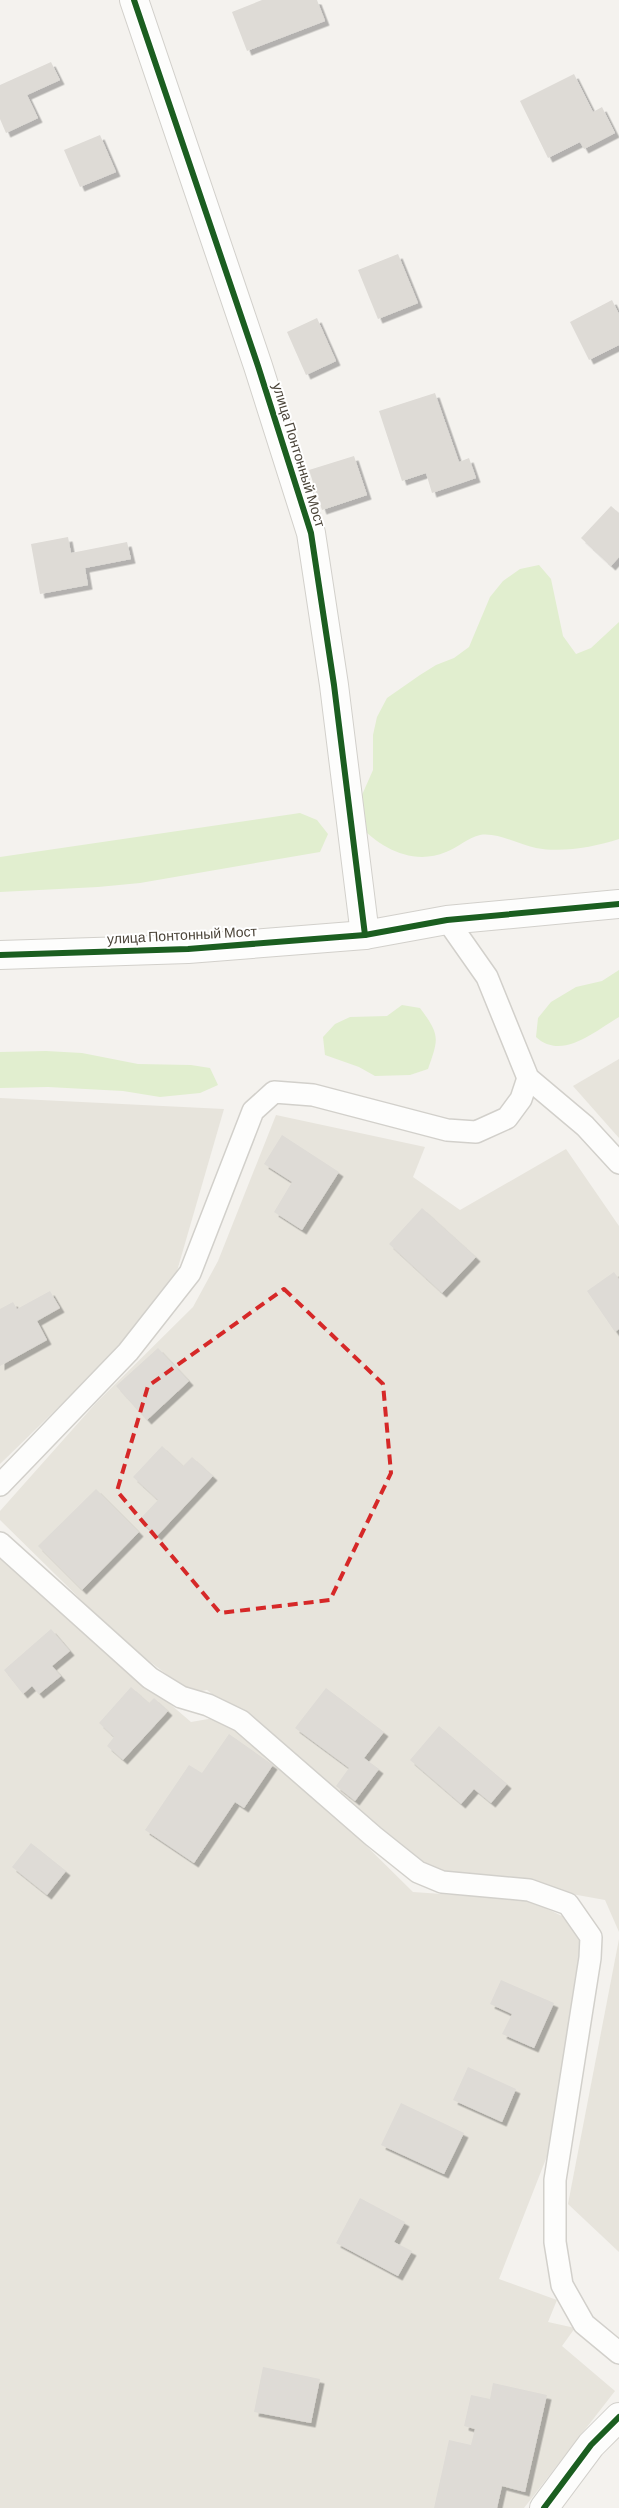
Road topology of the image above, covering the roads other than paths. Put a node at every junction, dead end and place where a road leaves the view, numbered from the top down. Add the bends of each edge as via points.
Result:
1 (134, 0) edge
2 (619, 904) edge
3 (447, 920) junction
4 (365, 935) junction
5 (0, 955) edge
6 (528, 1078) junction
7 (619, 1163) edge
8 (0, 1484) edge
9 (0, 1544) edge
10 (619, 2353) edge
11 (619, 2417) edge
12 (544, 2508) edge

1 - 4 street, улица Понтонный Мост via 311,533 334,685
2 - 3 street, улица Понтонный Мост
3 - 4 street, улица Понтонный Мост
3 - 6 lane via 487,977
4 - 5 street, улица Понтонный Мост via 188,950
6 - 7 lane via 585,1126
6 - 8 lane via 521,1099 507,1118 476,1132 447,1130 313,1095 274,1092 253,1111 190,1273 128,1352
9 - 10 lane via 150,1678 181,1697 208,1705 241,1721 418,1872 442,1882 530,1890 568,1904 591,1937 555,2180 555,2242 562,2284 584,2324
11 - 12 street via 591,2445

